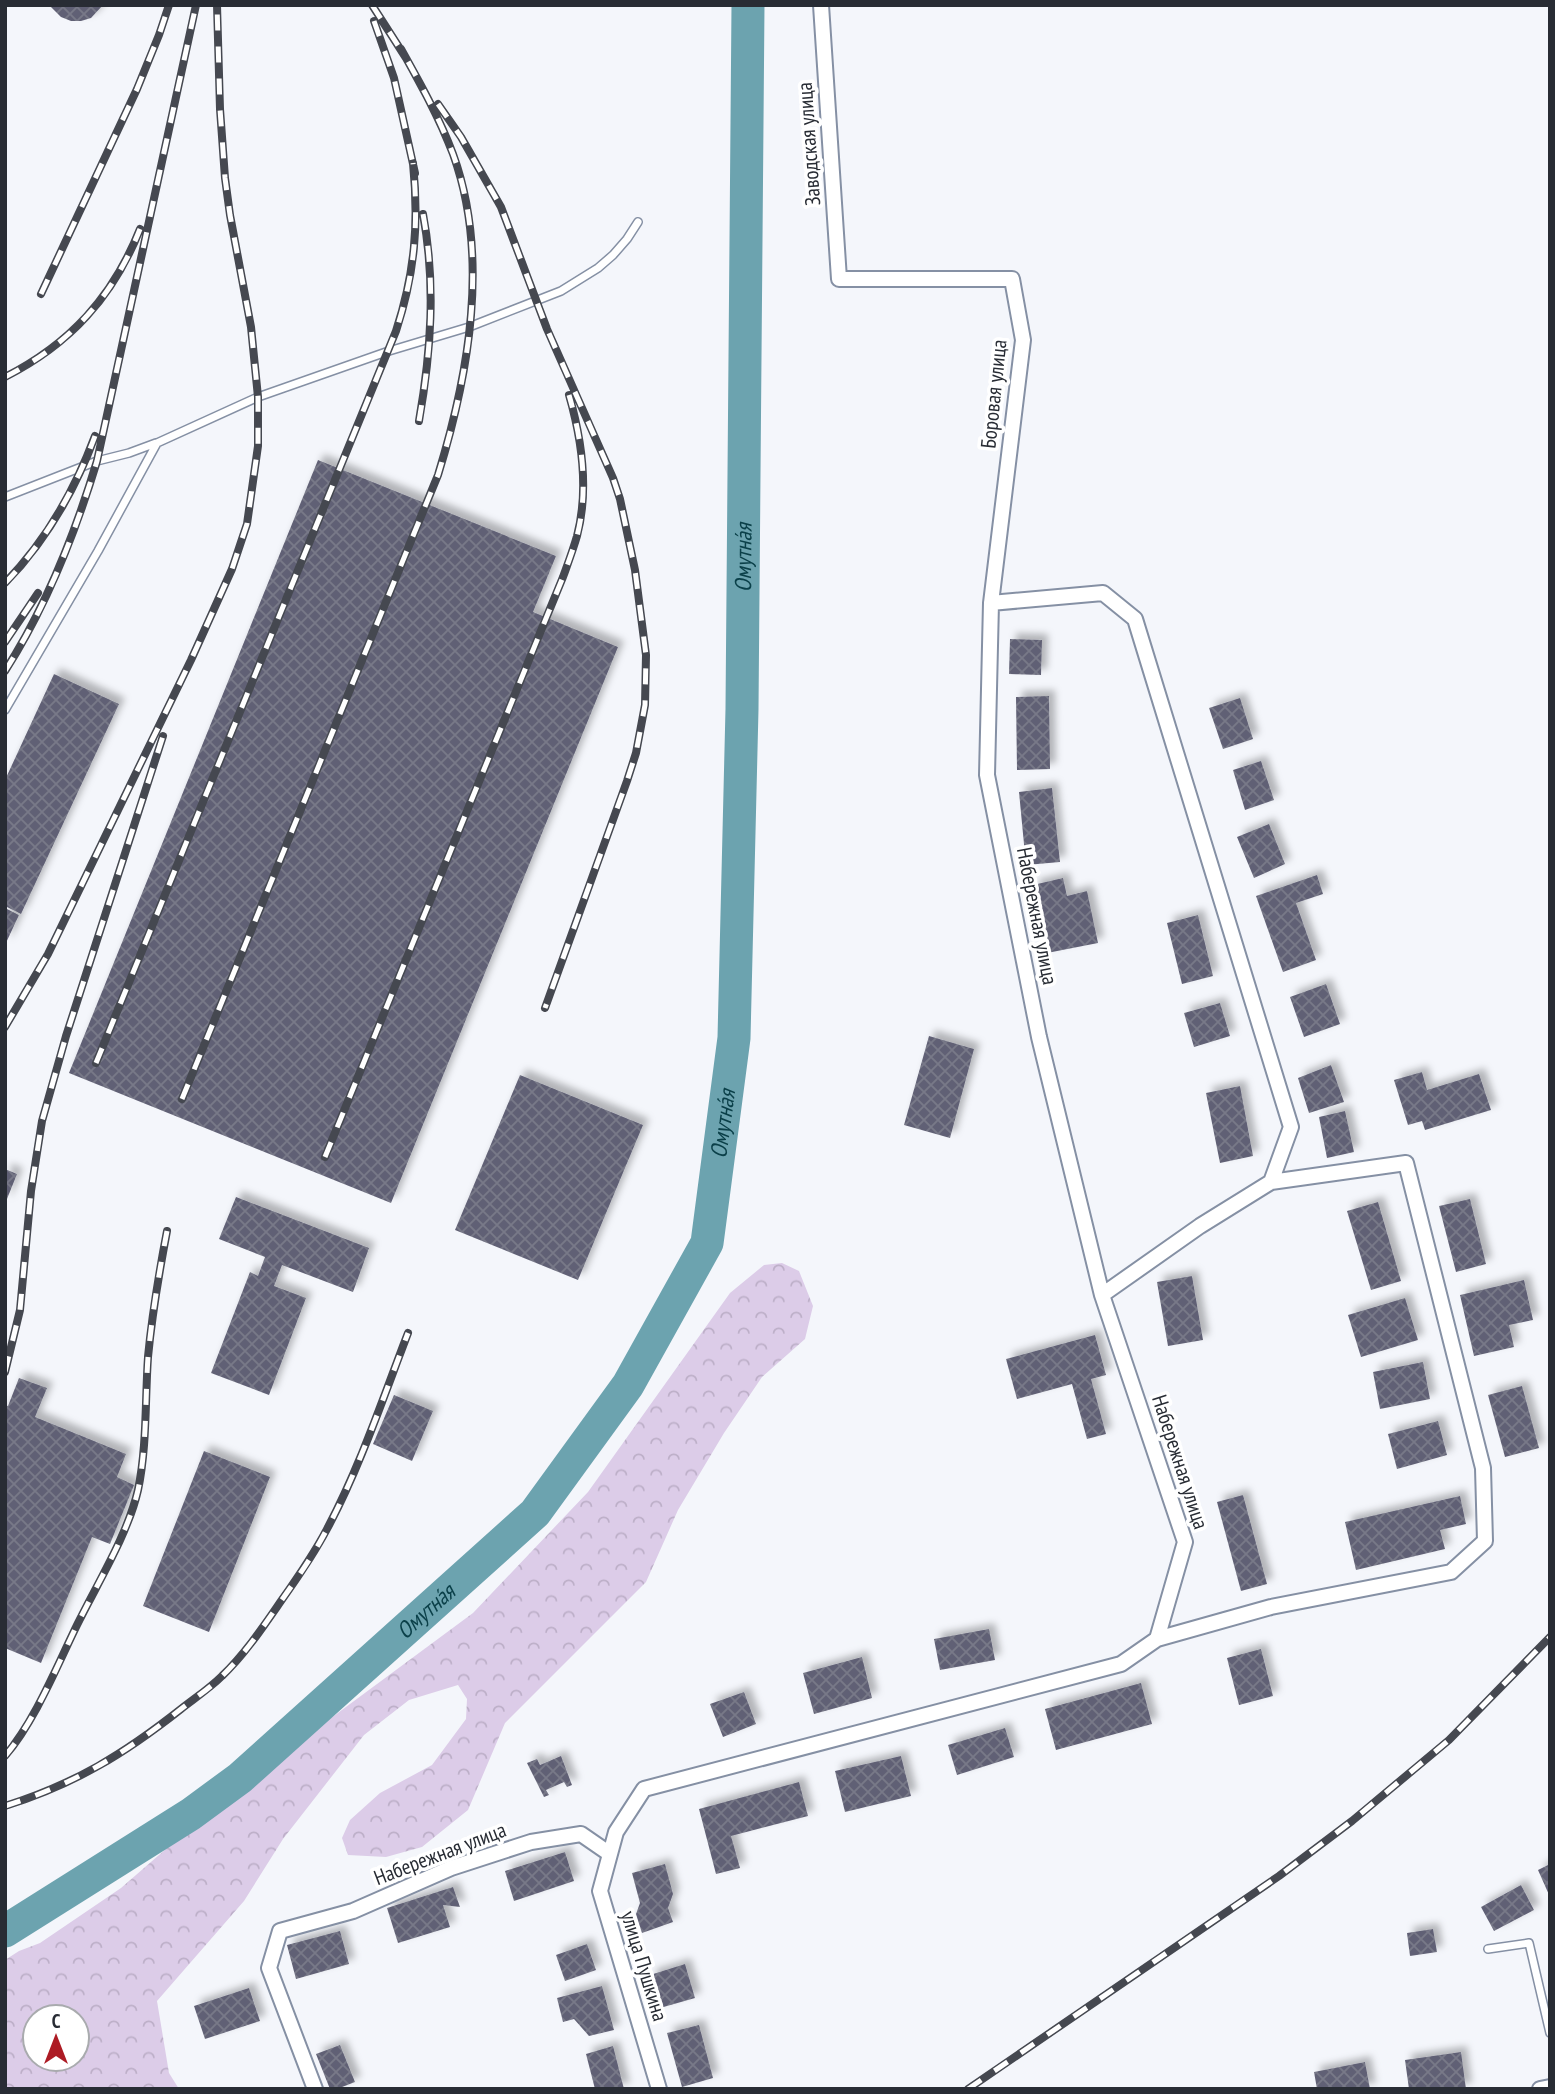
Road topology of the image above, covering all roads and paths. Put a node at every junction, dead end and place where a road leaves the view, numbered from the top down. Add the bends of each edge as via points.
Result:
1 (821, 5) edge
2 (638, 222) dead end
3 (839, 279) joint
4 (157, 443) junction
5 (5, 497) edge
6 (991, 603) junction
7 (5, 710) edge
8 (1271, 1182) junction
9 (1102, 1295) junction
10 (1157, 1640) junction
11 (610, 1854) junction
12 (1488, 1949) dead end
13 (1550, 2033) edge
14 (1550, 2087) edge
15 (315, 2089) edge
16 (659, 2089) edge
17 (1540, 2089) edge

1 - 3 street, Заводская улица
2 - 4 lane via 613,256 561,291 469,327 269,393
3 - 6 street, Боровая улица via 1012,279 1023,340
4 - 5 lane
4 - 7 lane
6 - 8 street via 1104,593 1135,619 1291,1127
6 - 9 street, Набережная улица via 988,775 1039,1037
8 - 9 street
8 - 10 street via 1406,1163 1483,1468 1485,1541 1451,1572 1271,1607
9 - 10 street, Набережная улица via 1185,1542
10 - 11 street via 1121,1664 644,1788 615,1832
11 - 15 street, Набережная улица via 581,1834 531,1842 451,1868 353,1911 280,1931 269,1968
11 - 16 street, улица Пушкина via 600,1891
12 - 13 lane via 1528,1943
14 - 17 street

